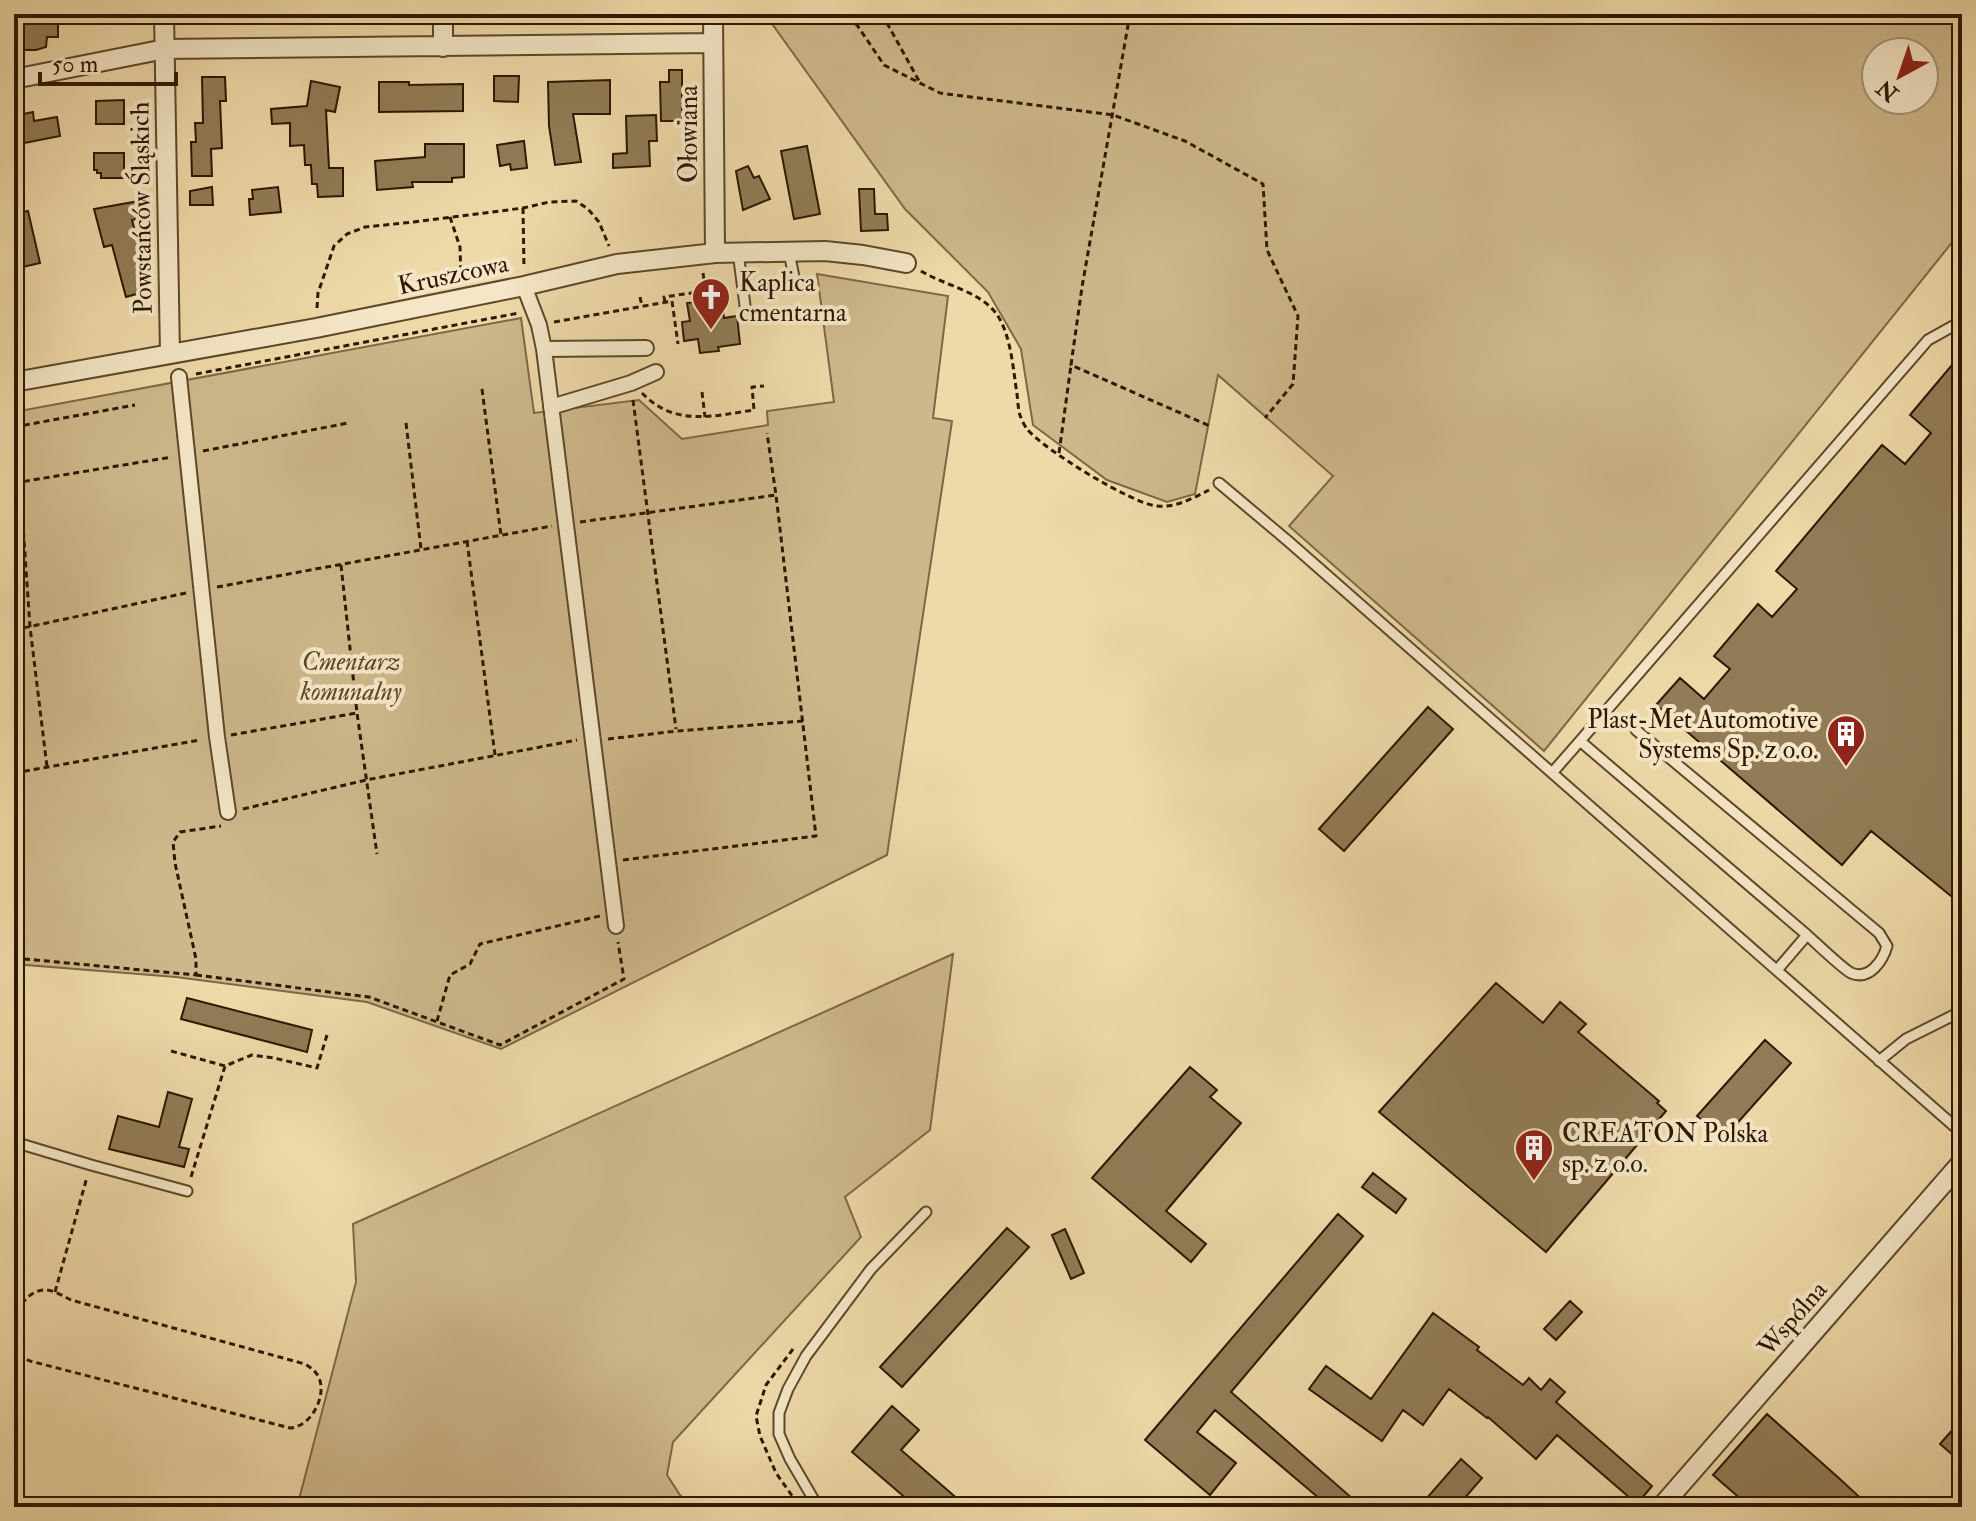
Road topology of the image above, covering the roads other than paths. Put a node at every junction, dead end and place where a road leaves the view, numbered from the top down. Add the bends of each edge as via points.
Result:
1 (164, 14) edge
2 (443, 14) edge
3 (713, 14) edge
4 (713, 43) junction
5 (443, 47) junction
6 (165, 49) junction
7 (14, 79) edge
8 (738, 252) junction
9 (789, 252) junction
10 (715, 253) junction
11 (906, 263) road end
12 (794, 277) dead end
13 (524, 286) junction
14 (746, 313) dead end
15 (1962, 321) edge
16 (646, 348) dead end
17 (544, 349) junction
18 (170, 354) junction
19 (656, 372) dead end
20 (179, 377) road end
21 (14, 382) edge
22 (551, 407) junction
23 (1219, 483) road end
24 (1636, 730) dead end
25 (1580, 741) junction
26 (1552, 773) junction
27 (228, 812) road end
28 (615, 920) road end
29 (1807, 935) junction
30 (1777, 970) junction
31 (1962, 1011) edge
32 (1879, 1061) junction
33 (1962, 1133) edge
34 (14, 1142) edge
35 (1962, 1162) edge
36 (187, 1191) road end
37 (926, 1212) dead end
38 (818, 1507) edge
39 (1661, 1507) edge

1 - 6 street, Powstańców Śląskich
2 - 5 street
3 - 4 street, Ołowiana
4 - 5 street
4 - 10 street, Ołowiana
5 - 6 street
6 - 7 street
6 - 18 street, Powstańców Śląskich
8 - 9 street, Kruszcowa
8 - 10 street, Kruszcowa
8 - 14 lane
9 - 11 street, Kruszcowa
9 - 12 lane
10 - 13 street, Kruszcowa via 617,264
13 - 17 street
13 - 18 street, Kruszcowa
15 - 25 lane via 1928,340
16 - 17 street
17 - 22 street
18 - 21 street, Kruszcowa
19 - 22 street
20 - 27 street
22 - 28 street
23 - 26 lane
24 - 29 lane via 1879,933 1887,946 1874,969 1851,973
25 - 26 lane
25 - 29 lane
26 - 30 lane
29 - 30 lane
30 - 32 lane
31 - 32 lane via 1906,1039
32 - 33 lane
34 - 36 lane
35 - 39 street, Wspólna
37 - 38 lane via 871,1269 806,1356 779,1413 779,1434

